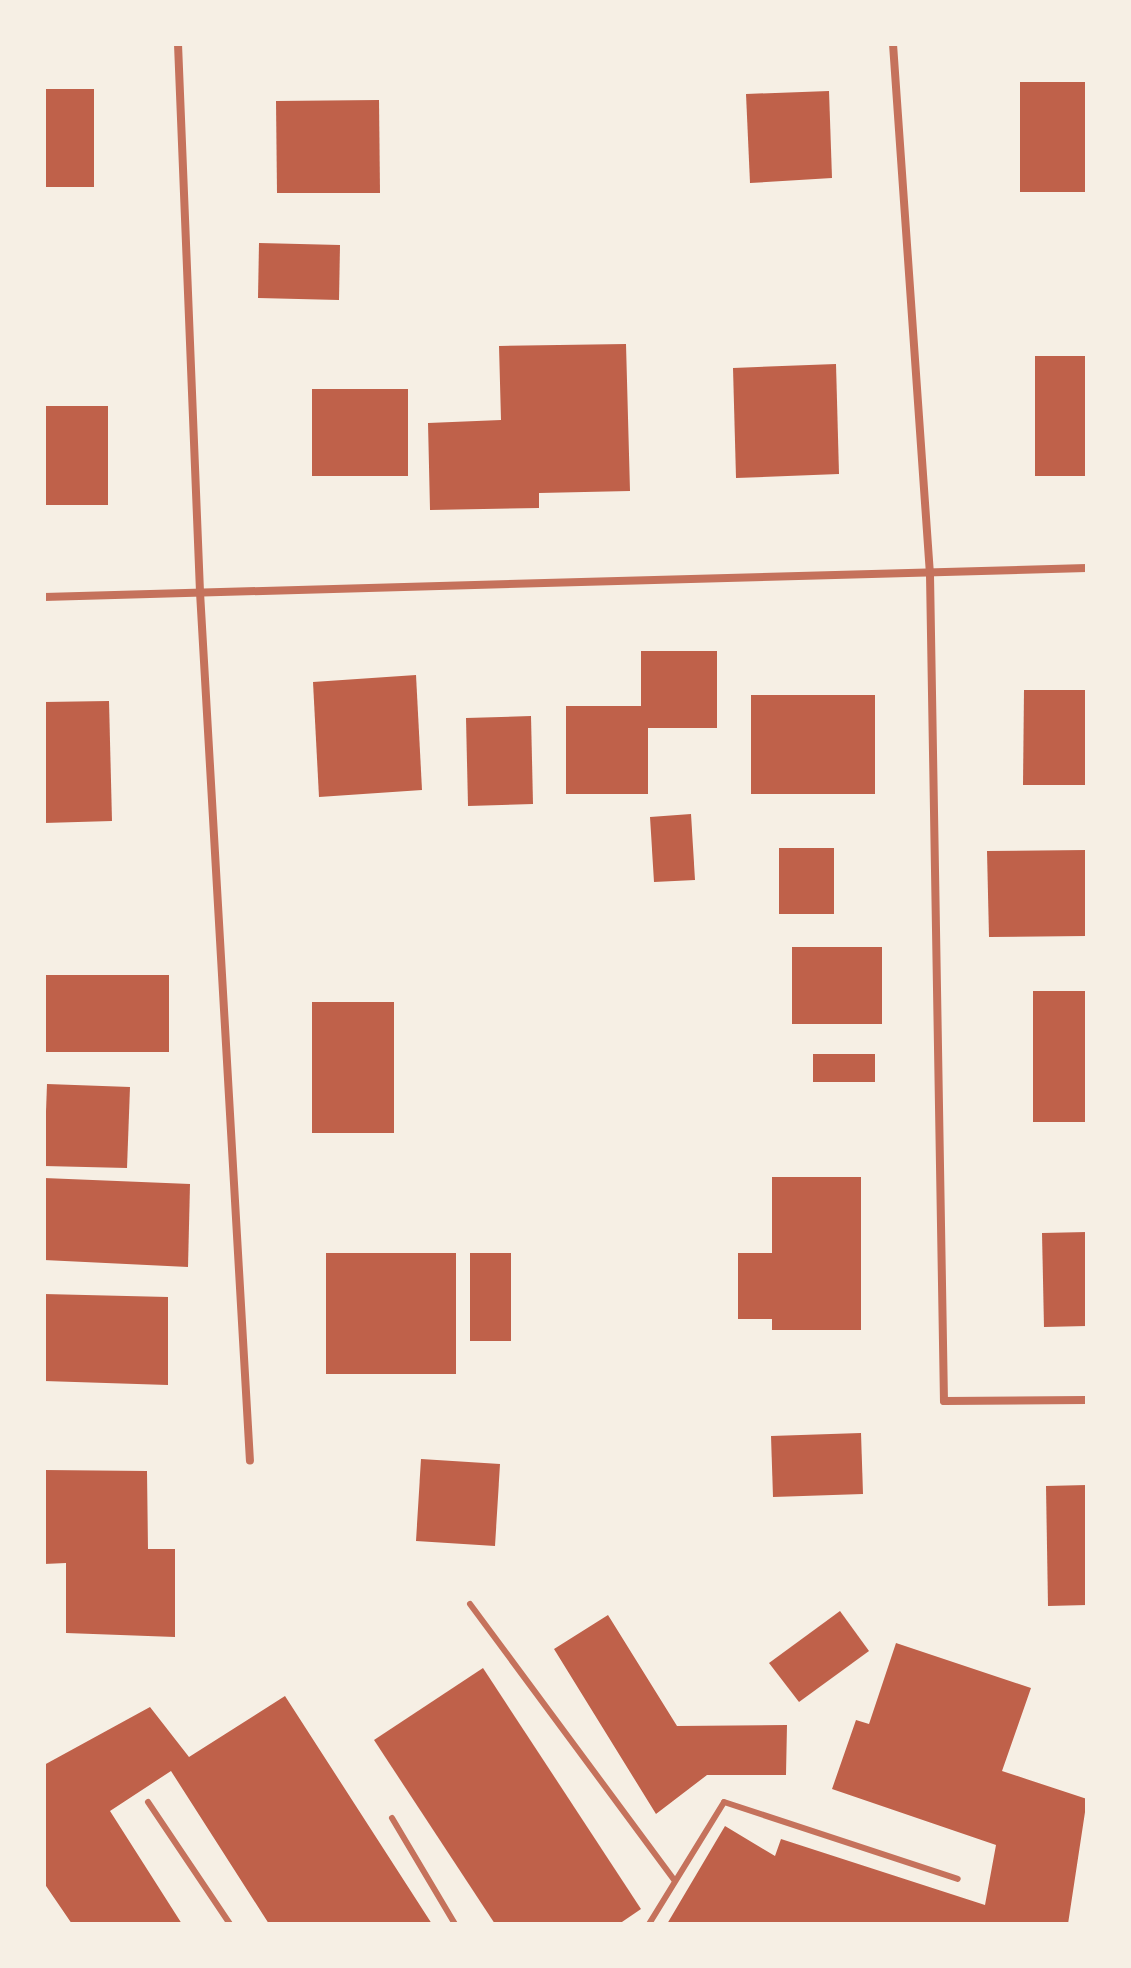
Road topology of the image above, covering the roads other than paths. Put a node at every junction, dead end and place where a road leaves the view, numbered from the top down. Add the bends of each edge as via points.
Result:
1 (178, 44) edge
2 (893, 44) edge
3 (1087, 568) edge
4 (930, 575) junction
5 (200, 592) junction
6 (44, 597) edge
7 (1087, 1400) edge
8 (250, 1461) dead end
9 (470, 1604) dead end
10 (148, 1802) dead end
11 (392, 1818) dead end
12 (958, 1879) dead end
13 (674, 1880) junction
14 (230, 1924) edge
15 (455, 1924) edge
16 (649, 1924) edge

1 - 5 street
2 - 4 street
3 - 4 street
4 - 5 street
4 - 7 street via 944,1401
5 - 6 street
5 - 8 street
9 - 13 lane
10 - 14 lane
11 - 15 lane
12 - 13 lane via 724,1802
13 - 16 lane

